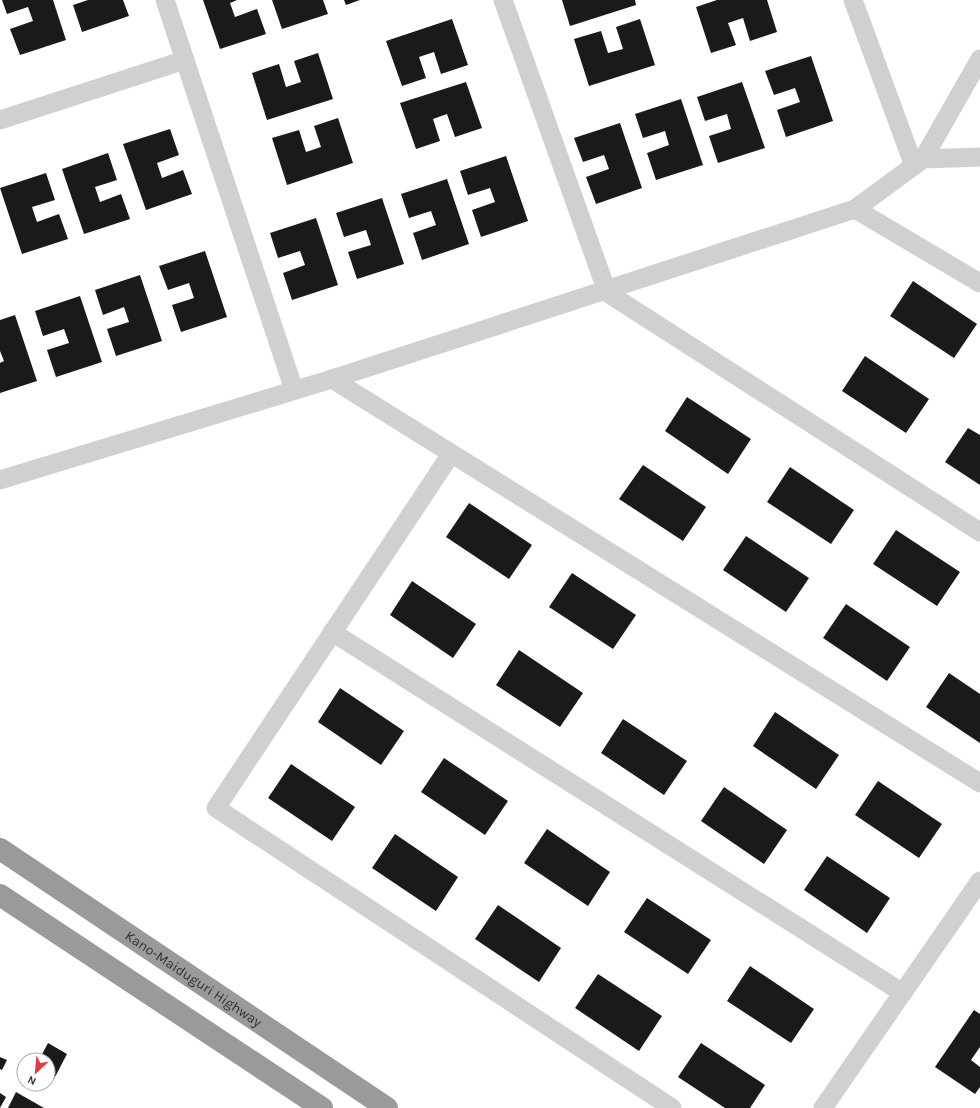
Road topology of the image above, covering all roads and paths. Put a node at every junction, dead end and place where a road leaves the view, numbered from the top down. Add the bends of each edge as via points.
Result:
1 (165, 0) edge
2 (503, 0) edge
3 (853, 0) edge
4 (980, 59) edge
5 (185, 60) junction
6 (0, 120) edge
7 (980, 157) edge
8 (918, 163) junction
9 (855, 209) junction
10 (980, 283) edge
11 (604, 290) junction
12 (332, 379) junction
13 (294, 390) junction
14 (451, 454) junction
15 (0, 480) edge
16 (980, 532) edge
17 (332, 632) junction
18 (980, 783) edge
19 (0, 849) edge
20 (980, 881) edge
21 (0, 895) edge
22 (973, 907) edge
23 (903, 993) junction
24 (322, 1108) edge
25 (388, 1108) edge
26 (672, 1108) edge
27 (823, 1108) edge

1 - 5 street
2 - 11 street
3 - 8 street
4 - 8 street
5 - 6 street
5 - 13 street
7 - 8 street
8 - 9 street
9 - 10 street
9 - 11 street
11 - 12 street
11 - 16 street
12 - 13 street
12 - 14 street
13 - 15 street
14 - 17 street
14 - 18 street
17 - 23 street
17 - 26 street via 216,808
19 - 25 highway, Kano-Maiduguri Highway
20 - 22 street
21 - 24 highway
22 - 23 street
23 - 27 street

